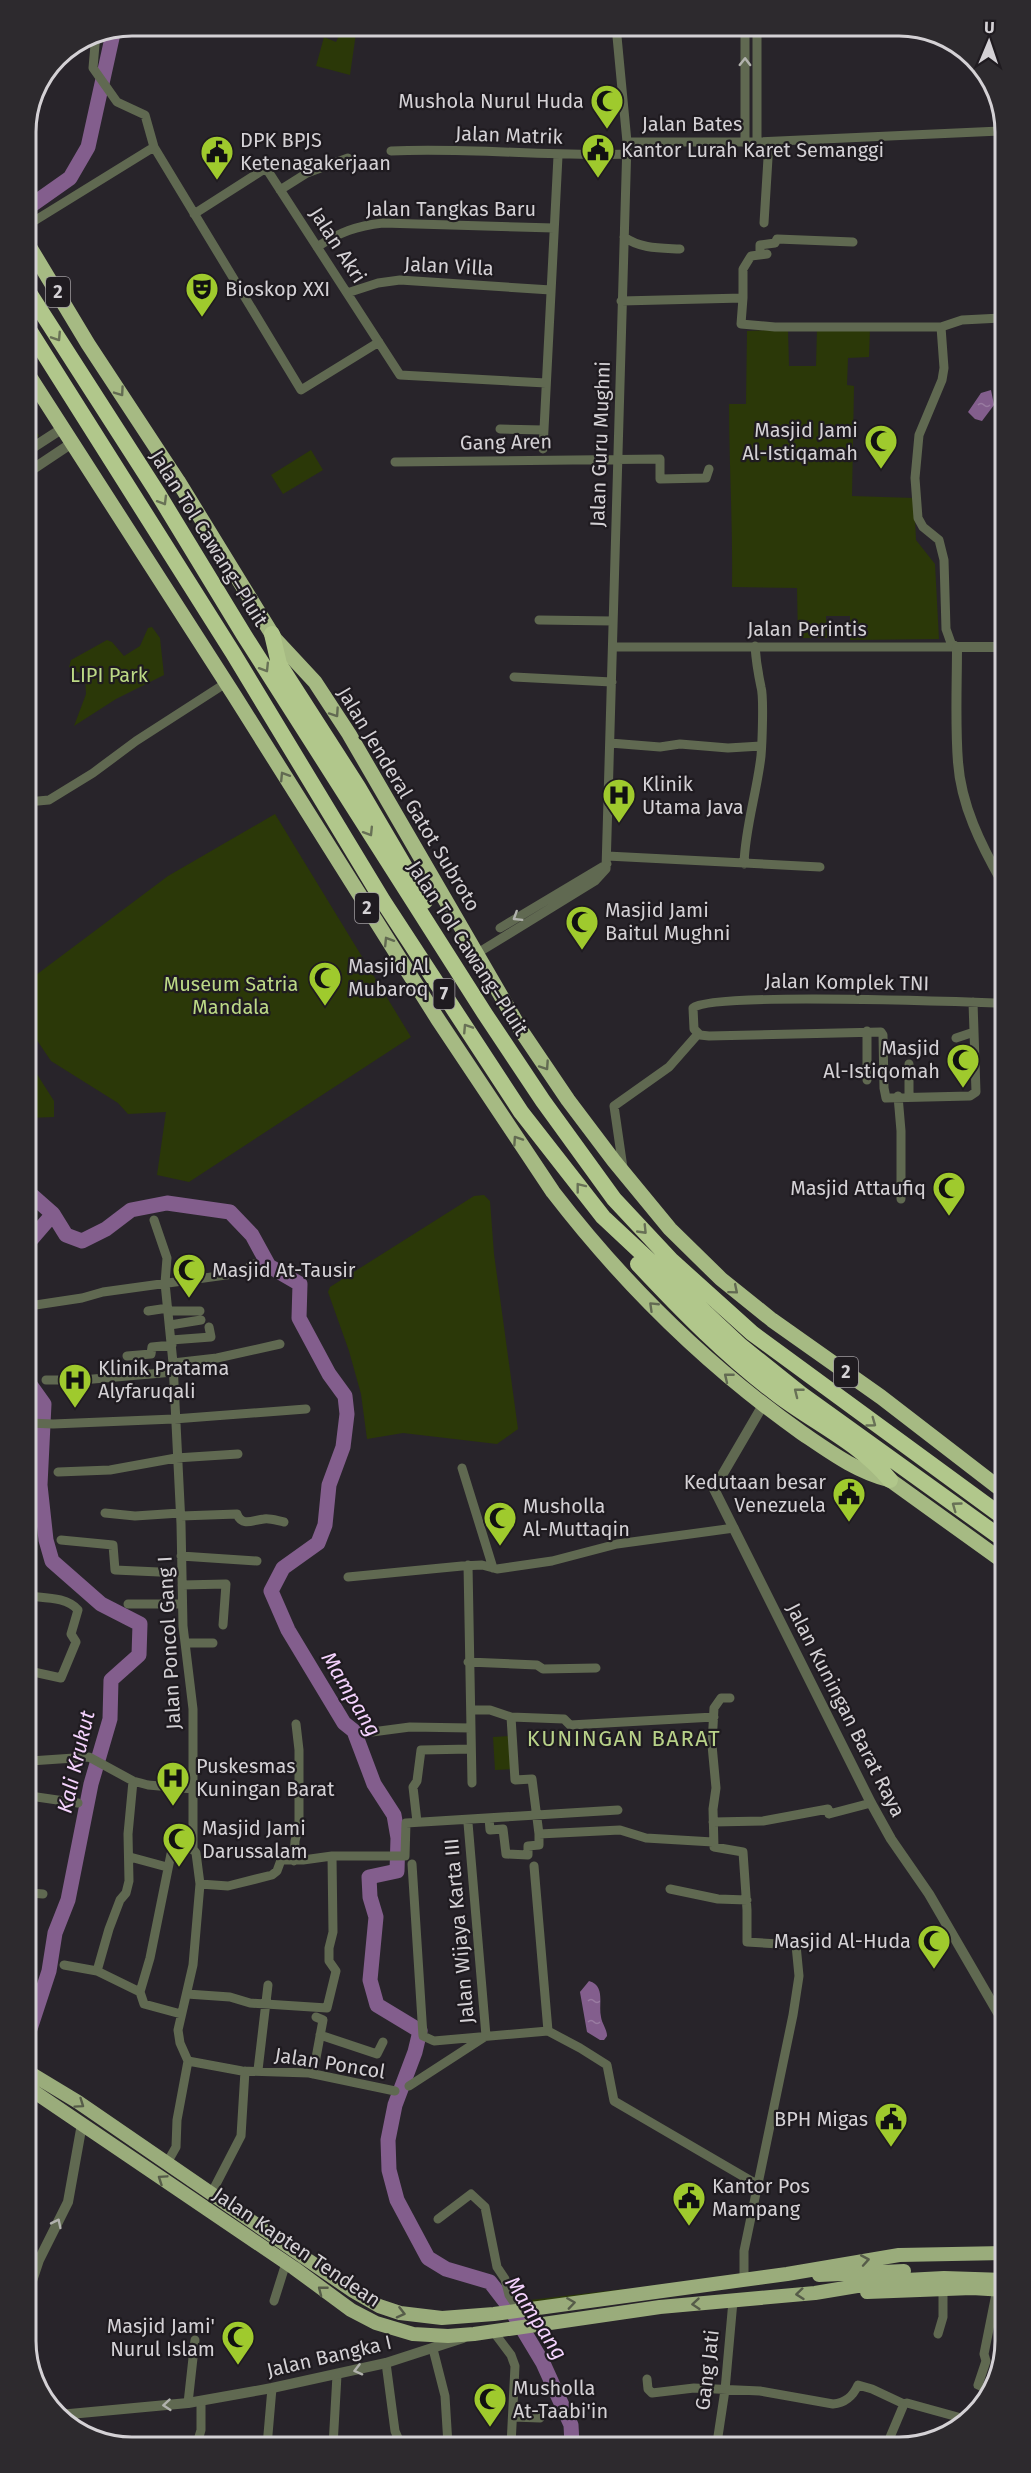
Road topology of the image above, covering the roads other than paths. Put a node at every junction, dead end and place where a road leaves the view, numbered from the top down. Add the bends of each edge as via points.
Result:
1 (617, 36) edge
2 (745, 36) edge
3 (758, 36) edge
4 (95, 43) edge
5 (745, 98) junction
6 (758, 98) junction
7 (995, 132) edge
8 (627, 142) junction
9 (757, 142) junction
10 (769, 142) junction
11 (745, 143) junction
12 (154, 147) junction
13 (391, 151) dead end
14 (626, 154) junction
15 (558, 156) junction
16 (348, 158) dead end
17 (280, 190) junction
18 (194, 214) junction
19 (36, 220) edge
20 (764, 223) dead end
21 (554, 228) junction
22 (624, 237) junction
23 (853, 242) dead end
24 (317, 247) junction
25 (680, 249) dead end
26 (36, 258) edge
27 (551, 290) junction
28 (347, 293) junction
29 (742, 297) junction
30 (621, 301) junction
31 (36, 303) edge
32 (995, 318) edge
33 (941, 327) junction
34 (36, 341) edge
35 (379, 342) junction
36 (546, 383) junction
37 (36, 386) edge
38 (63, 428) junction
39 (500, 429) dead end
40 (544, 430) junction
41 (72, 443) junction
42 (36, 446) edge
43 (543, 449) dead end
44 (618, 458) junction
45 (395, 462) dead end
46 (36, 467) edge
47 (709, 469) dead end
48 (539, 620) dead end
49 (614, 621) junction
50 (272, 634) junction
51 (755, 646) junction
52 (613, 647) junction
53 (957, 647) junction
54 (995, 647) edge
55 (514, 677) dead end
56 (612, 682) junction
57 (226, 683) junction
58 (610, 743) junction
59 (761, 746) junction
60 (36, 801) edge
61 (607, 860) junction
62 (744, 864) junction
63 (820, 867) dead end
64 (995, 870) edge
65 (534, 907) junction
66 (539, 916) junction
67 (500, 928) dead end
68 (442, 947) junction
69 (476, 954) junction
70 (973, 1002) junction
71 (995, 1003) edge
72 (867, 1031) junction
73 (974, 1032) junction
74 (698, 1034) junction
75 (956, 1038) dead end
76 (909, 1064) dead end
77 (867, 1080) dead end
78 (898, 1096) junction
79 (909, 1096) junction
80 (623, 1171) junction
81 (901, 1199) dead end
82 (603, 1217) junction
83 (154, 1220) dead end
84 (175, 1242) dead end
85 (164, 1245) junction
86 (254, 1264) dead end
87 (165, 1283) junction
88 (36, 1305) edge
89 (168, 1310) junction
90 (148, 1311) dead end
91 (170, 1325) junction
92 (209, 1327) dead end
93 (172, 1343) junction
94 (280, 1344) dead end
95 (127, 1356) dead end
96 (173, 1368) junction
97 (46, 1380) dead end
98 (763, 1405) junction
99 (306, 1409) dead end
100 (174, 1419) junction
101 (36, 1423) edge
102 (238, 1454) dead end
103 (177, 1458) junction
104 (462, 1468) dead end
105 (58, 1472) dead end
106 (890, 1480) junction
107 (995, 1485) edge
108 (995, 1510) edge
109 (105, 1513) dead end
110 (181, 1514) junction
111 (284, 1522) dead end
112 (734, 1528) junction
113 (995, 1534) edge
114 (61, 1540) dead end
115 (995, 1555) edge
116 (181, 1556) junction
117 (257, 1561) dead end
118 (468, 1565) junction
119 (493, 1568) junction
120 (181, 1573) junction
121 (348, 1577) dead end
122 (182, 1585) junction
123 (36, 1597) edge
124 (128, 1604) dead end
125 (182, 1604) junction
126 (224, 1625) dead end
127 (185, 1643) junction
128 (213, 1643) dead end
129 (468, 1662) junction
130 (596, 1668) dead end
131 (36, 1672) edge
132 (730, 1698) dead end
133 (471, 1710) junction
134 (511, 1717) junction
135 (714, 1717) junction
136 (296, 1724) dead end
137 (471, 1728) junction
138 (372, 1732) dead end
139 (471, 1749) junction
140 (36, 1761) edge
141 (133, 1781) junction
142 (472, 1784) dead end
143 (193, 1789) junction
144 (36, 1797) edge
145 (78, 1803) dead end
146 (871, 1803) junction
147 (618, 1810) dead end
148 (537, 1815) junction
149 (471, 1817) junction
150 (489, 1818) junction
151 (417, 1822) junction
152 (713, 1822) junction
153 (539, 1834) junction
154 (713, 1842) junction
155 (193, 1849) junction
156 (332, 1856) junction
157 (130, 1857) junction
158 (403, 1858) junction
159 (294, 1861) junction
160 (534, 1866) dead end
161 (167, 1867) junction
162 (200, 1884) junction
163 (670, 1889) dead end
164 (36, 1893) edge
165 (43, 1894) dead end
166 (747, 1900) junction
167 (64, 1965) dead end
168 (97, 1971) junction
169 (268, 1985) dead end
170 (140, 1992) junction
171 (187, 1994) junction
172 (267, 2004) junction
173 (995, 2007) edge
174 (181, 2014) junction
175 (316, 2018) dead end
176 (548, 2031) junction
177 (320, 2035) junction
178 (486, 2036) junction
179 (383, 2042) dead end
180 (188, 2061) junction
181 (258, 2070) junction
182 (245, 2071) junction
183 (312, 2074) junction
184 (36, 2077) edge
185 (409, 2086) dead end
186 (395, 2091) dead end
187 (36, 2093) edge
188 (82, 2124) junction
189 (166, 2163) junction
190 (758, 2185) junction
191 (211, 2194) junction
192 (438, 2219) dead end
193 (995, 2253) edge
194 (286, 2263) junction
195 (36, 2269) edge
196 (995, 2272) edge
197 (787, 2274) junction
198 (920, 2274) junction
199 (744, 2279) junction
200 (995, 2285) edge
201 (995, 2286) edge
202 (943, 2289) junction
203 (826, 2292) junction
204 (274, 2301) dead end
205 (733, 2301) junction
206 (516, 2311) junction
207 (995, 2315) edge
208 (496, 2331) junction
209 (474, 2334) junction
210 (938, 2334) dead end
211 (195, 2340) dead end
212 (433, 2349) junction
213 (386, 2363) junction
214 (337, 2375) junction
215 (647, 2379) dead end
216 (983, 2387) edge
217 (272, 2388) junction
218 (725, 2390) junction
219 (201, 2401) junction
220 (188, 2403) junction
221 (903, 2404) junction
222 (71, 2414) edge
223 (513, 2417) junction
224 (957, 2417) edge
225 (540, 2418) dead end
226 (199, 2437) edge
227 (268, 2437) edge
228 (334, 2437) edge
229 (398, 2437) edge
230 (448, 2437) edge
231 (512, 2437) edge
232 (718, 2437) edge
233 (890, 2437) edge

1 - 8 street, Jalan Guru Mughni
5 -> 2 street
3 - 6 street
4 - 12 street via 93,68 117,102 144,115
5 - 6 street
5 - 11 street
6 - 9 street
7 - 10 street, Jalan Bates
8 - 11 street, Jalan Bates
8 - 14 street, Jalan Guru Mughni
9 - 10 street, Jalan Bates
9 - 11 street, Jalan Bates
10 - 20 street
12 - 18 street
12 - 19 street
13 - 15 street, Jalan Matrik via 468,150
14 - 15 street, Jalan Matrik
14 - 22 street, Jalan Guru Mughni
15 - 21 street
16 - 17 street via 307,173
17 - 18 street, Jalan Akri via 266,168
17 - 24 street, Jalan Akri
18 - 35 street via 300,390
21 - 24 street, Jalan Tangkas Baru via 383,223 338,233
21 - 27 street
22 - 25 street via 633,244
22 - 30 street, Jalan Guru Mughni
23 - 29 street via 777,238 775,243 760,244 764,254 751,256 744,264
24 - 28 street, Jalan Akri
26 -> 50 highway, Jalan Jenderal Gatot Subroto / 2
27 - 28 street, Jalan Villa via 400,280
27 - 36 street
28 - 35 street, Jalan Akri
29 - 30 street
29 - 33 street via 741,324
30 - 44 street, Jalan Guru Mughni
31 -> 68 highway, Jalan Tol Cawang–Pluit / 7
32 - 33 street via 962,320
33 - 53 street via 942,380 919,435 915,478 918,518 939,540 944,560 946,629
82 -> 34 highway, Jalan Tol Cawang–Pluit / 7 via 521,1112 390,910 234,653
35 - 36 street, Jalan Akri via 400,375
36 - 40 street
37 - 38 highway, 2
38 - 41 highway, 2
38 - 42 street
39 - 40 street
40 - 43 street
41 - 46 street
41 - 57 highway, 2
44 - 45 street, Gang Aren
44 - 47 street, Gang Aren via 660,459 660,479 706,478
44 - 49 street, Jalan Guru Mughni
48 - 49 street
49 - 52 street, Jalan Guru Mughni
50 - 68 highway via 279,664 410,874 437,922
50 -> 69 highway, Jalan Jenderal Gatot Subroto / 2 via 315,682 349,734
51 - 52 street, Jalan Perintis
51 - 53 street, Jalan Perintis
51 - 59 street via 756,672 762,688
52 - 56 street, Jalan Guru Mughni
53 - 54 street, Jalan Perintis
53 - 64 street via 959,773 980,844
55 - 56 street
56 - 58 street, Jalan Guru Mughni
57 - 60 street via 93,773 49,800
98 -> 57 highway, 2 via 721,1371 632,1286 553,1192 437,1018
58 - 59 street via 660,747
58 - 61 street, Jalan Guru Mughni
59 - 62 street
61 - 62 street
61 - 65 street
61 - 66 street via 602,875 595,881
62 - 63 street
65 - 66 street
65 -> 67 street
66 - 69 street
68 -> 108 highway, Jalan Tol Cawang–Pluit / 7 via 543,1101 614,1200 671,1260 752,1333
69 -> 80 highway, Jalan Jenderal Gatot Subroto / 2 via 557,1084
70 - 71 street, Jalan Komplek TNI
70 - 73 street
70 - 74 street, Jalan Komplek TNI via 758,999 704,1003 693,1008
72 - 74 street
72 - 77 street
72 - 78 street via 883,1035 885,1094 886,1098
73 - 75 street
73 - 79 street via 970,1077 976,1092 970,1096
74 - 80 street via 669,1068 615,1106
76 - 79 street
78 - 79 street
78 - 81 street
80 -> 107 highway, Jalan Jenderal Gatot Subroto / 2 via 670,1229 736,1291
82 - 106 highway via 629,1254 680,1309 777,1394 872,1461
113 -> 82 highway, Jalan Tol Cawang–Pluit / 7 via 741,1346
83 - 85 street, Jalan Poncol Gang I
84 - 85 street
85 - 87 street, Jalan Poncol Gang I
86 - 87 street via 232,1274
87 - 88 street
87 - 89 street, Jalan Poncol Gang I
89 - 90 street
89 - 91 street, Jalan Poncol Gang I
89 - 91 street via 200,1316
91 - 93 street, Jalan Poncol Gang I
92 - 93 street via 211,1337
93 - 95 street via 152,1347 151,1354
93 - 96 street, Jalan Poncol Gang I
94 - 96 street
96 - 97 street via 82,1380
96 - 100 street, Jalan Poncol Gang I
98 - 106 highway, 2 via 846,1463
98 - 112 street, Jalan Kuningan Barat Raya via 715,1486
99 - 100 street
100 - 101 street
100 - 103 street, Jalan Poncol Gang I
102 - 103 street
103 - 105 street via 110,1470
103 - 110 street, Jalan Poncol Gang I
104 - 119 street
106 - 115 highway, 2
109 - 110 street
110 - 111 street via 237,1514 245,1523 266,1518
110 - 116 street, Jalan Poncol Gang I
112 - 119 street via 617,1544 552,1561
112 - 146 street, Jalan Kuningan Barat Raya
114 - 120 street via 113,1545 116,1570
116 - 117 street
116 - 120 street, Jalan Poncol Gang I
118 - 119 street
118 - 121 street
118 - 129 street
120 - 122 street, Jalan Poncol Gang I
122 - 125 street, Jalan Poncol Gang I
122 - 126 street via 226,1584
123 - 131 street via 62,1600 78,1610 70,1635 76,1642 62,1678
124 - 125 street
125 - 127 street, Jalan Poncol Gang I
127 - 128 street
127 - 143 street, Jalan Poncol Gang I via 193,1709
129 - 130 street via 537,1665 543,1669
129 - 133 street
132 - 135 street via 718,1701
133 - 134 street via 490,1710
133 - 137 street
134 - 135 street via 564,1719 570,1725
134 - 148 street via 515,1780 532,1779
135 - 152 street
136 - 159 street via 299,1824
137 - 138 street via 420,1726
137 - 139 street
139 - 142 street
139 - 151 street via 421,1750 413,1787
140 - 141 street via 89,1757
141 - 143 street
141 - 157 street
143 - 155 street, Jalan Poncol Gang I
144 - 145 street
146 - 152 street via 829,1814 828,1809 763,1821
146 - 173 street, Jalan Kuningan Barat Raya
147 - 148 street
148 - 150 street
148 - 153 street
149 - 150 street
149 - 151 street
149 - 178 street, Jalan Wijaya Karta III
150 - 153 street via 490,1830 503,1829 506,1854 528,1855 528,1846 539,1845
151 - 158 street via 404,1824
152 - 154 street
153 - 154 street via 620,1830 646,1838
154 - 166 street via 716,1848 742,1850
155 - 161 street via 173,1852
155 - 162 street, Jalan Poncol Gang I
156 - 158 street
156 - 159 street
156 - 172 street via 333,1932 329,1961 336,1971 327,2008
157 - 161 street
157 - 168 street via 126,1893 109,1929
158 - 178 street via 423,2036 434,2041
159 - 162 street via 281,1860 272,1875 228,1886
160 - 176 street
161 - 170 street
162 - 171 street, Jalan Poncol Gang I
163 - 166 street via 718,1899
164 - 165 street
166 - 190 street via 747,1942 796,1945 799,1976
167 - 168 street
168 - 170 street
169 - 172 street, Jalan Poncol
170 - 174 street via 144,2004
171 - 172 street
171 - 174 street, Jalan Poncol Gang I
172 - 181 street, Jalan Poncol
174 - 180 street, Jalan Poncol Gang I via 178,2037
175 - 177 street via 323,2019
176 - 178 street
176 - 190 street via 607,2065 614,2101
177 - 179 street via 377,2055
177 - 183 street
178 - 185 street
180 - 182 street, Jalan Poncol
180 - 189 street via 176,2147
181 - 182 street, Jalan Poncol
181 - 183 street, Jalan Poncol
182 - 191 street via 241,2136
183 - 186 street, Jalan Poncol
184 -> 189 main road, Jalan Kapten Tendean
187 - 188 main road, Jalan Kapten Tendean
194 -> 188 main road, Jalan Kapten Tendean
195 -> 188 street via 68,2202
189 - 191 main road, Jalan Kapten Tendean
190 - 199 street via 744,2251
191 -> 206 main road, Jalan Kapten Tendean via 379,2307 442,2318
192 - 206 street via 471,2194 481,2201 496,2267 505,2279
197 -> 193 main road, Jalan Kapten Tendean via 899,2255
194 - 204 street
209 -> 194 main road, Jalan Kapten Tendean via 413,2334 376,2323 340,2304
196 - 198 main road, Jalan Kapten Tendean
197 - 198 main road, Jalan Kapten Tendean
197 - 199 main road, Jalan Kapten Tendean
198 - 200 main road, Jalan Kapten Tendean
198 - 203 main road, Jalan Kapten Tendean
206 -> 199 main road, Jalan Kapten Tendean
201 - 202 main road, Jalan Kapten Tendean
202 - 203 main road, Jalan Kapten Tendean
202 - 210 street
203 -> 205 main road, Jalan Kapten Tendean
205 -> 208 main road, Jalan Kapten Tendean via 660,2307
205 - 218 street, Gang Jati
207 - 216 street via 978,2385
208 - 209 main road, Jalan Kapten Tendean
208 - 223 street via 515,2366
209 - 212 street, Jalan Bangka I
211 - 220 street
212 - 213 street, Jalan Bangka I
212 - 230 street via 445,2396
213 -> 214 street, Jalan Bangka I
213 - 229 street
214 - 217 street, Jalan Bangka I
214 - 228 street
215 - 218 street via 651,2393 694,2388
217 - 219 street, Jalan Bangka I
217 - 227 street
218 - 221 street via 760,2391 841,2404 858,2385
218 - 232 street, Gang Jati
219 - 220 street, Jalan Bangka I
219 - 226 street
220 -> 222 street, Jalan Bangka I
221 - 224 street
221 - 233 street
223 - 225 street
223 - 231 street

